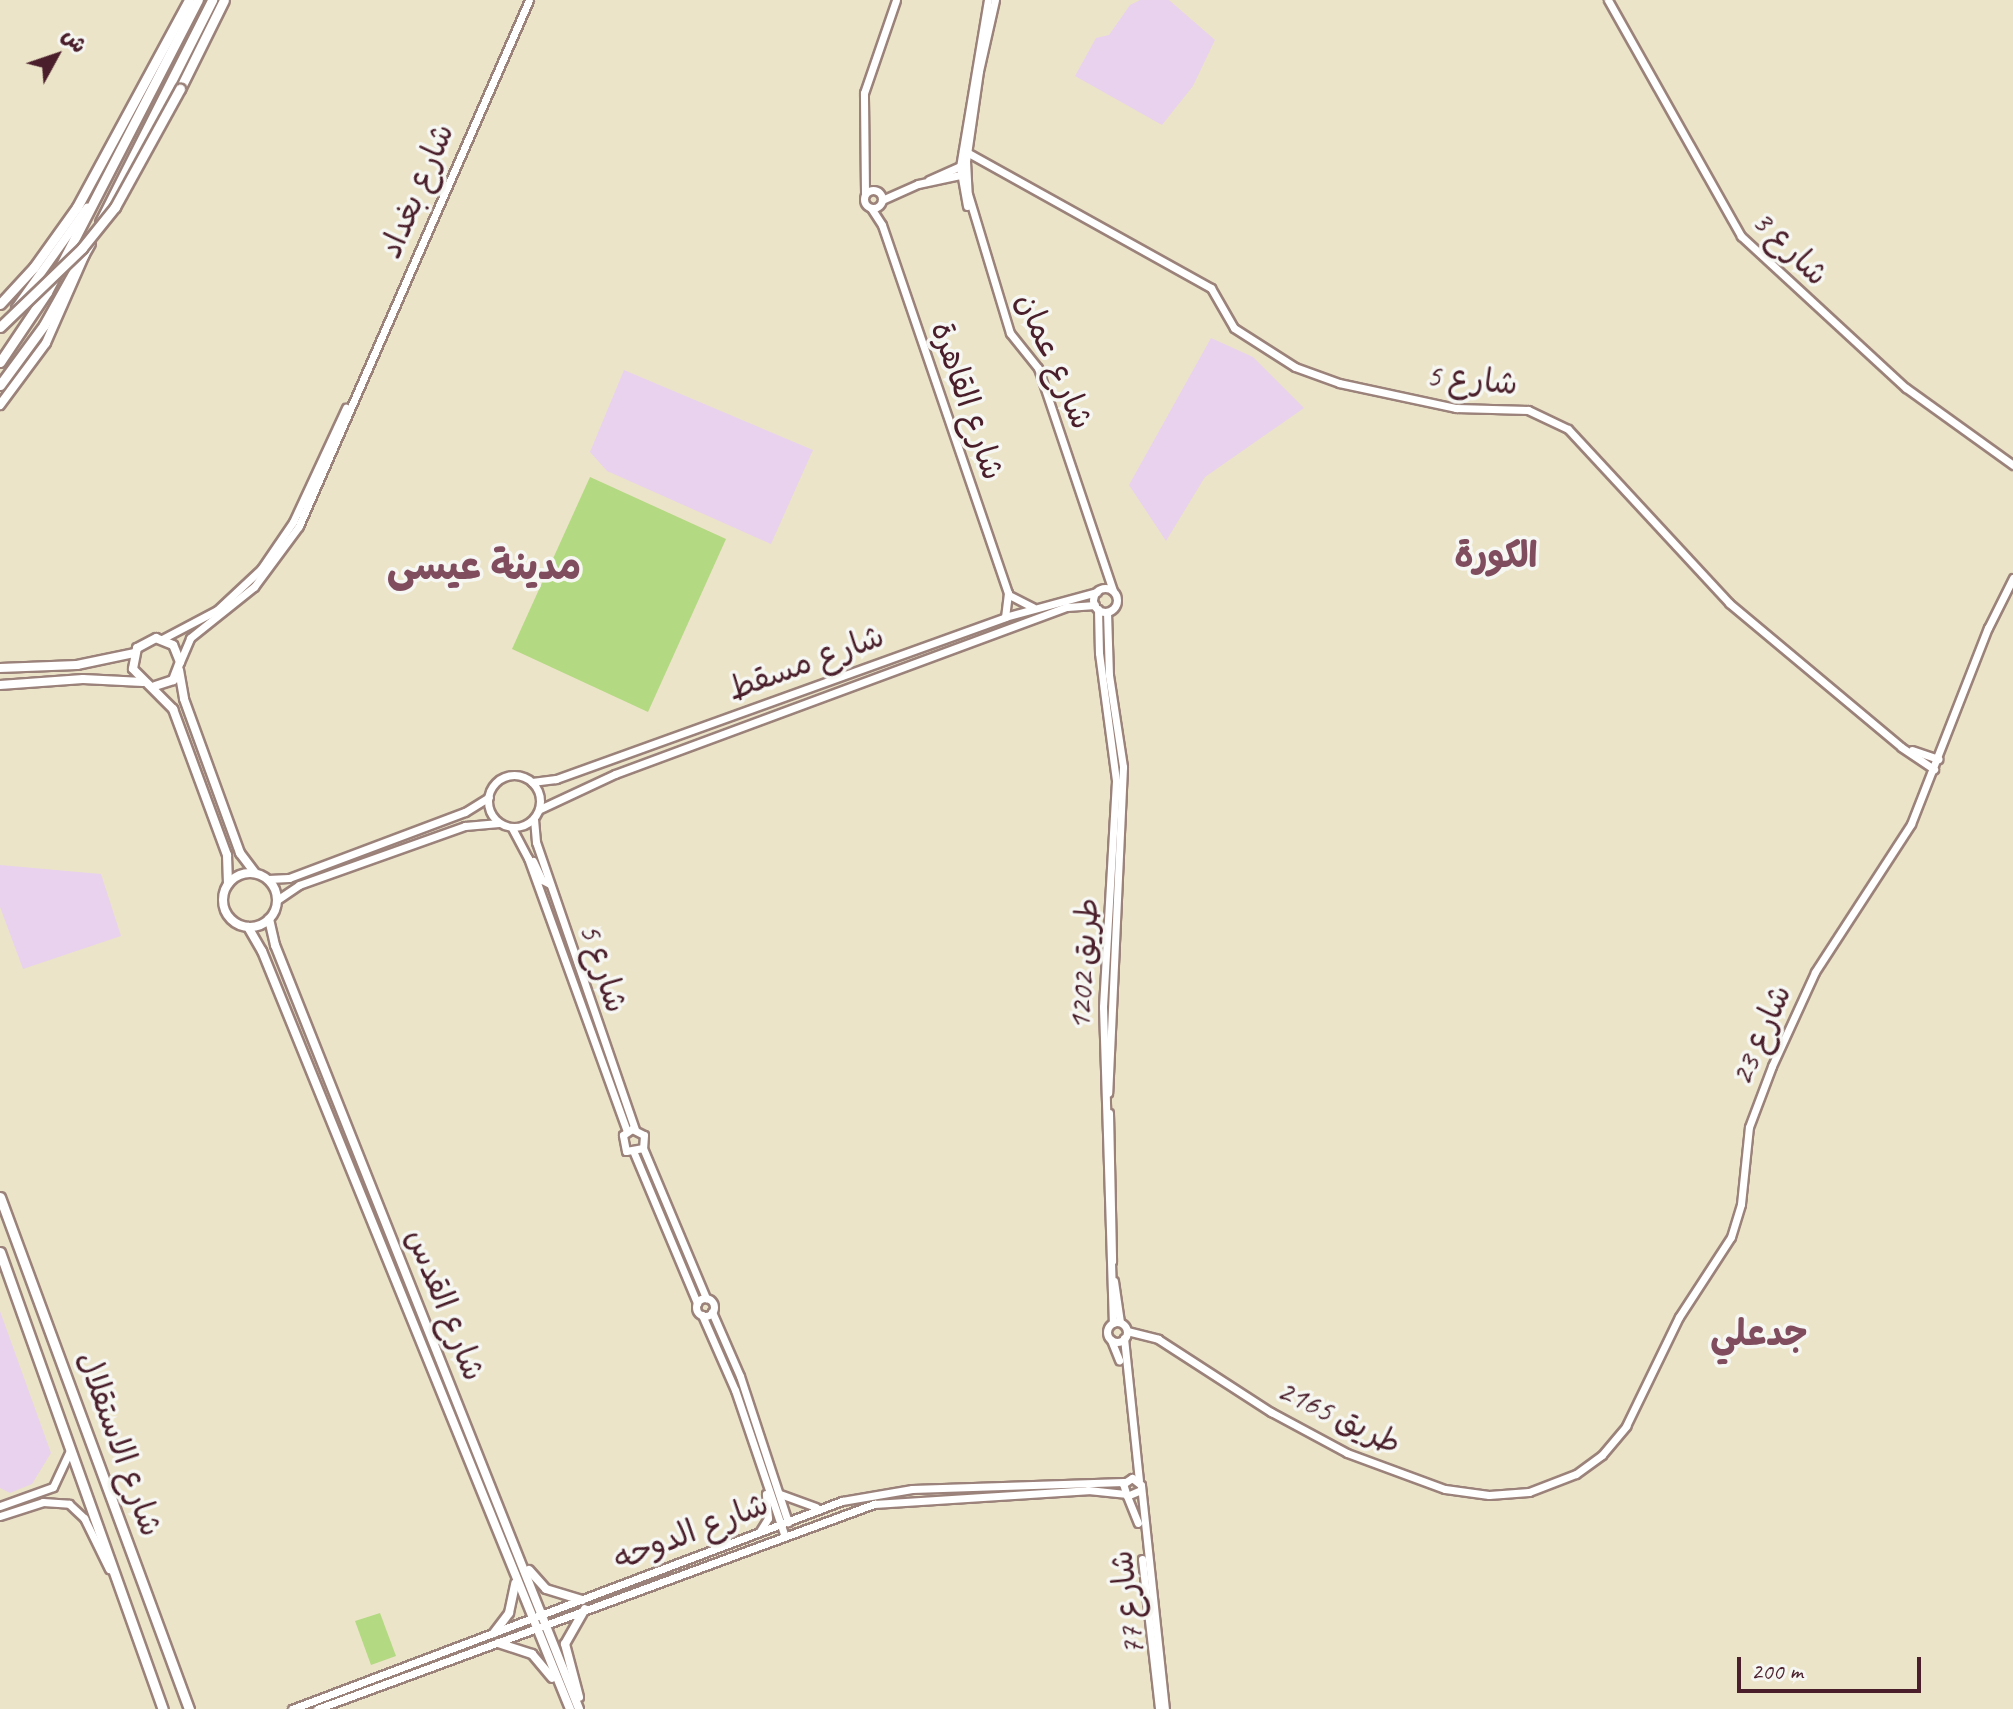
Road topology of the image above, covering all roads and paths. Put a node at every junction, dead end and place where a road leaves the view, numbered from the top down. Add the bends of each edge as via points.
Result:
1 (189, 0) edge
2 (198, 0) edge
3 (212, 0) edge
4 (224, 0) edge
5 (529, 0) edge
6 (896, 0) edge
7 (988, 0) edge
8 (995, 0) edge
9 (1608, 0) edge
10 (965, 151) junction
11 (984, 163) junction
12 (963, 167) junction
13 (866, 170) junction
14 (110, 174) junction
15 (877, 190) junction
16 (898, 190) junction
17 (865, 193) junction
18 (881, 202) junction
19 (871, 208) junction
20 (882, 225) junction
21 (85, 253) junction
22 (0, 304) edge
23 (0, 329) edge
24 (0, 362) edge
25 (0, 385) edge
26 (351, 402) junction
27 (0, 405) edge
28 (2013, 465) edge
29 (1105, 564) junction
30 (2013, 578) edge
31 (1100, 590) junction
32 (1113, 591) junction
33 (1008, 593) junction
34 (1034, 607) junction
35 (1100, 609) junction
36 (1005, 617) junction
37 (162, 639) junction
38 (134, 653) junction
39 (180, 666) junction
40 (0, 668) edge
41 (1101, 676) junction
42 (143, 682) junction
43 (0, 685) edge
44 (155, 686) junction
45 (1113, 698) junction
46 (1896, 742) junction
47 (1938, 759) junction
48 (1934, 769) junction
49 (532, 782) junction
50 (489, 797) junction
51 (540, 809) junction
52 (534, 819) junction
53 (499, 823) junction
54 (512, 828) junction
55 (528, 858) junction
56 (255, 873) junction
57 (268, 879) junction
58 (228, 884) junction
59 (550, 884) junction
60 (277, 900) junction
61 (269, 919) junction
62 (248, 927) junction
63 (631, 1130) junction
64 (643, 1148) junction
65 (634, 1153) junction
66 (0, 1197) edge
67 (0, 1252) edge
68 (706, 1298) junction
69 (697, 1303) junction
70 (712, 1312) junction
71 (702, 1315) junction
72 (1116, 1323) junction
73 (1126, 1334) junction
74 (1111, 1340) junction
75 (70, 1449) junction
76 (765, 1480) junction
77 (1125, 1480) junction
78 (1140, 1486) junction
79 (1546, 1487) joint
80 (778, 1493) junction
81 (1126, 1495) junction
82 (3, 1504) edge
83 (826, 1506) junction
84 (0, 1516) edge
85 (784, 1522) junction
86 (758, 1533) junction
87 (787, 1533) junction
88 (525, 1566) junction
89 (515, 1583) junction
90 (121, 1593) junction
91 (584, 1605) junction
92 (545, 1620) junction
93 (533, 1624) junction
94 (494, 1633) junction
95 (498, 1643) junction
96 (452, 1654) junction
97 (330, 1695) junction
98 (326, 1706) junction
99 (189, 1707) edge
100 (163, 1709) edge
101 (292, 1709) edge
102 (317, 1709) edge
103 (570, 1709) edge
104 (581, 1709) edge
105 (1162, 1709) edge

1 - 22 main road via 77,207
2 - 14 main road
3 - 21 main road
4 - 23 main road, bridge via 115,207 82,248
5 - 26 street, شارع بغداد
6 - 13 street via 864,93
7 - 10 street
8 - 10 street
9 - 28 street, شارع 3 via 1741,236 1906,388
10 - 11 street, شارع 5
10 - 12 street
11 - 12 street, شارع 5
11 - 46 street, شارع 5 via 1211,288 1234,328 1295,367 1339,383 1456,408 1528,410 1568,429 1718,592
12 - 16 street, شارع 5
12 - 29 street, شارع عمان via 1010,333 1038,368
13 - 15 street
13 - 17 street
14 - 23 main road
14 - 24 main road via 47,292
15 - 16 street
15 - 17 street
15 - 18 street, شارع القاهرة
16 - 18 street
17 - 19 street, شارع القاهرة
18 - 19 street
18 - 20 street, شارع القاهرة
19 - 20 street, شارع القاهرة
20 - 33 street, شارع القاهرة
21 - 25 main road via 51,314
21 - 27 main road via 46,343
26 - 37 street, شارع بغداد via 289,531 261,569 217,610
26 - 39 street, شارع بغداد via 286,547 246,595 190,638
29 - 31 street, شارع عمان
29 - 32 street, شارع عمان
30 - 47 street, شارع 23
31 - 32 street
31 - 34 street, شارع مسقط
31 - 35 street, شارع عمان
32 - 35 street via 1117,603
33 - 34 street
33 - 36 street, شارع القاهرة
34 - 36 street, شارع مسقط
35 - 41 street, طريق 1202
35 - 45 street, طريق 1202
35 - 51 street, شارع مسقط via 1067,607 573,790
36 - 49 street, شارع مسقط via 556,779
37 - 38 main road via 145,641
37 - 39 main road via 177,650
38 - 40 main road via 77,665
38 - 42 main road via 133,669
39 - 44 main road via 167,684
39 - 56 main road via 184,699 240,853
41 - 45 street
41 - 72 street, طريق 1202 via 1116,781 1103,1007
42 - 43 main road via 83,679
42 - 44 main road
44 - 58 main road via 173,709 195,766 227,855
45 - 72 street, طريق 1202 via 1123,767 1107,1068
46 - 47 street, شارع 5
46 - 48 street, شارع 5
47 - 48 street, شارع 23
48 - 79 street, شارع 23 via 1896,851 1815,972 1772,1066 1749,1127 1741,1204 1731,1237 1684,1307 1615,1441 1576,1474
49 - 50 street via 506,777
49 - 51 street
50 - 53 street
50 - 57 street via 465,812 303,872
51 - 52 street
52 - 54 street
52 - 59 street, شارع 5
53 - 54 street
53 - 60 street via 465,826 299,885
54 - 55 street, شارع 5
55 - 59 street
55 - 63 street, شارع 5
56 - 57 main road
56 - 58 main road
57 - 60 main road
58 - 62 main road via 225,910
59 - 63 street, شارع 5
60 - 61 main road
61 - 62 main road
61 - 88 main road, شارع القدس
62 - 89 main road, شارع القدس
63 - 64 street via 645,1138
63 - 65 street via 622,1143
64 - 65 street
64 - 68 street
65 - 69 street
66 - 99 main road, شارع الاستقلال
67 - 75 main road, شارع الاستقلال
68 - 69 street
68 - 70 street via 713,1303
69 - 71 street
70 - 71 street
70 - 80 street
71 - 76 street via 735,1390
72 - 73 street
72 - 74 street via 1107,1332
73 - 74 street
73 - 78 street, شارع 77
73 - 79 street, طريق 2165 via 1158,1339 1297,1428 1388,1471 1467,1493 1512,1494
74 - 77 street via 1118,1355 1130,1462
75 - 82 street via 53,1487
75 - 90 main road, شارع الاستقلال
76 - 85 street
76 - 86 street via 768,1518
77 - 78 street, شارع الدوحه
77 - 81 street, شارع 77
77 - 83 street, شارع الدوحه via 912,1489
78 - 81 street
78 - 105 street, شارع 77
80 - 83 street via 800,1505
80 - 85 street
81 - 87 street, شارع الدوحه via 1088,1490 880,1503
81 - 105 street, شارع 77 via 1137,1517
83 - 85 street, شارع الدوحه
84 - 90 street via 43,1502 74,1506
85 - 86 street, شارع الدوحه
85 - 87 street
86 - 91 street, شارع الدوحه
87 - 91 street, شارع الدوحه
88 - 91 main road via 546,1589
88 - 92 main road, شارع القدس
89 - 93 main road, شارع القدس
89 - 94 main road via 509,1613
90 - 100 main road, شارع الاستقلال
91 - 92 street, شارع الدوحه
91 - 104 main road via 565,1644
92 - 93 street, شارع الدوحه
92 - 104 main road, شارع القدس
93 - 94 street, شارع الدوحه
93 - 95 street, شارع الدوحه
93 - 103 main road, شارع القدس
94 - 96 street, شارع الدوحه
95 - 96 street, شارع الدوحه
95 - 103 main road via 521,1648 541,1662
96 - 97 street, شارع الدوحه
96 - 98 street, شارع الدوحه
97 - 98 street
97 - 101 street, شارع الدوحه
98 - 102 street, شارع الدوحه

